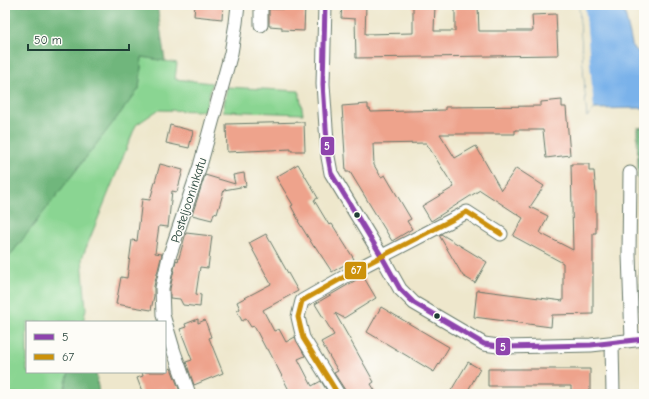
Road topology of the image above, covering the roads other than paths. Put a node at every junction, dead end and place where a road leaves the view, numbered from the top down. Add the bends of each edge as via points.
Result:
1 (238, 5) edge
2 (262, 5) edge
3 (325, 5) edge
4 (261, 25) dead end
5 (630, 173) dead end
6 (501, 234) dead end
7 (382, 257) junction
8 (165, 321) edge
9 (166, 325) edge
10 (638, 340) edge
11 (612, 344) junction
12 (189, 394) edge
13 (338, 394) edge
14 (613, 394) edge

1 - 8 street, Posteljooninkatu via 231,53 200,166 169,257 162,288
2 - 4 street
3 - 7 street via 323,84 331,174
5 - 10 street via 629,254
6 - 7 street via 467,212
7 - 11 street via 400,288 414,303 484,344 505,347
7 - 13 street via 302,301 298,317 303,338
9 - 12 street, Posteljooninkatu
10 - 11 street
11 - 14 street

